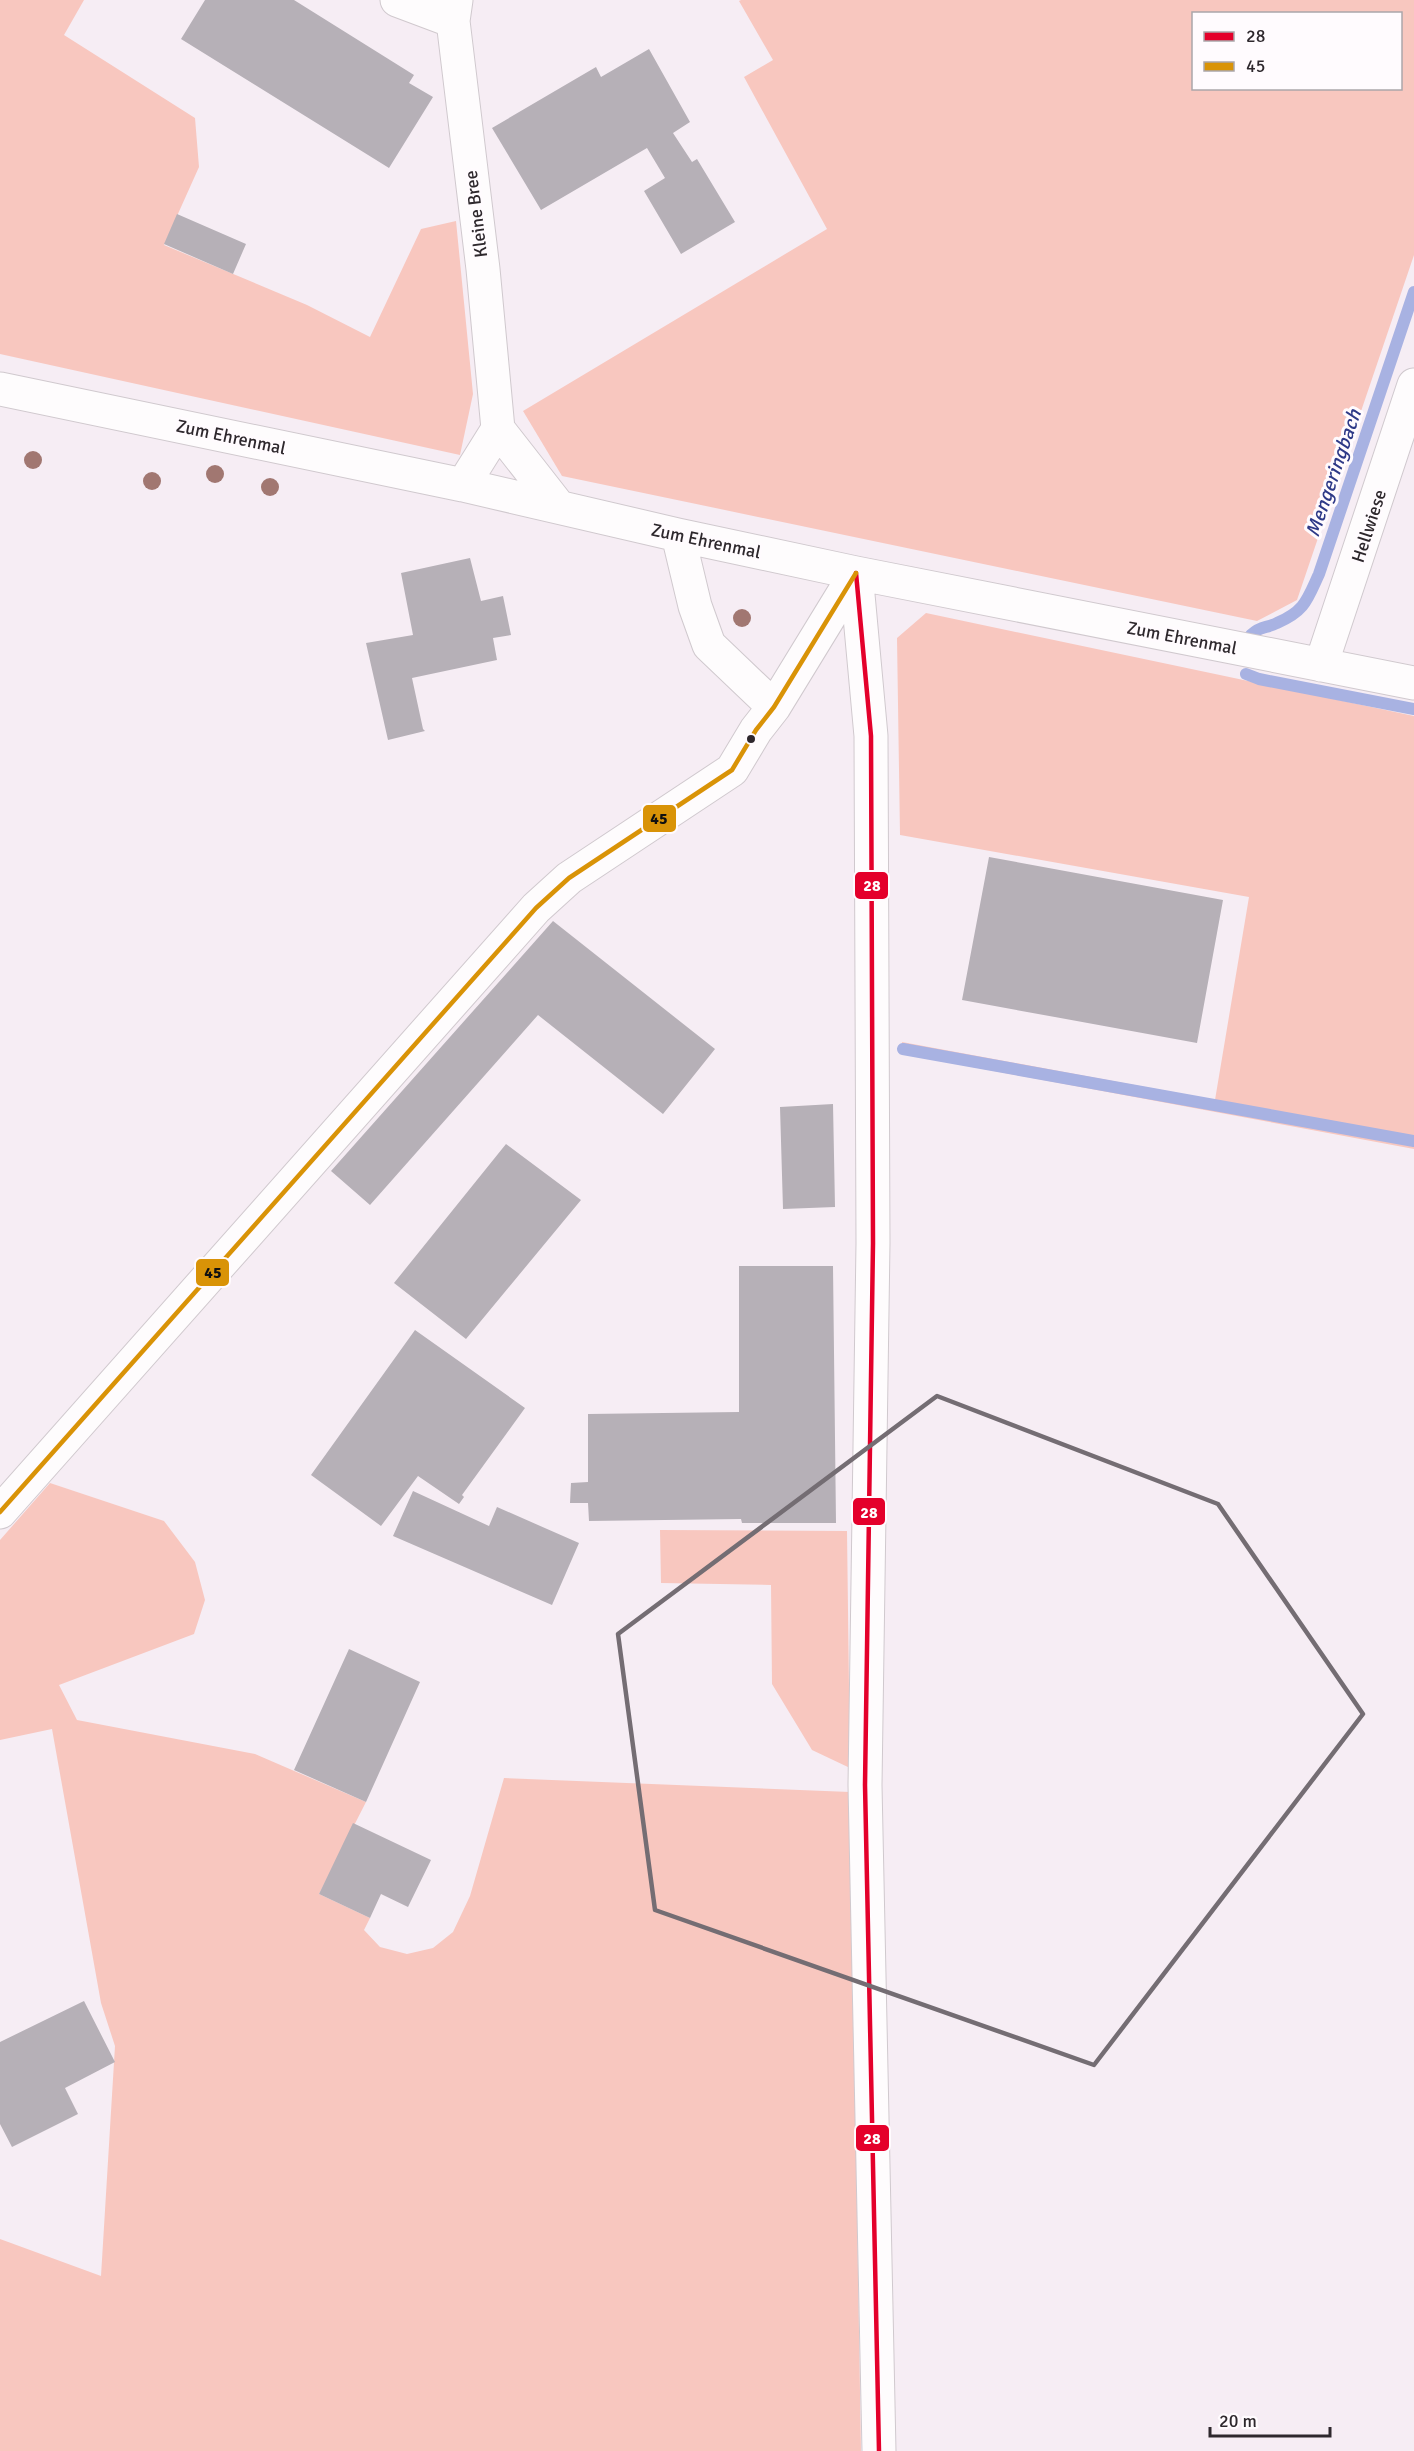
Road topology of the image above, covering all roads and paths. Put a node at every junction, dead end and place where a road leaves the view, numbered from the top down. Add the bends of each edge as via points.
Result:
1 (397, 0) edge
2 (454, 10) edge
3 (1414, 385) edge
4 (0, 389) edge
5 (498, 429) junction
6 (463, 486) junction
7 (559, 507) junction
8 (678, 535) junction
9 (856, 573) junction
10 (1322, 665) junction
11 (1414, 683) edge
12 (774, 707) junction
13 (0, 1512) edge
14 (879, 2451) edge

1 - 2 street
2 - 5 street, Kleine Bree
3 - 10 street, Hellwiese
4 - 6 street, Zum Ehrenmal
5 - 6 street
5 - 7 street
6 - 7 street, Zum Ehrenmal
7 - 8 street, Zum Ehrenmal
8 - 9 street, Zum Ehrenmal
8 - 12 street via 709,645
9 - 10 street, Zum Ehrenmal
9 - 12 street
9 - 14 street via 872,736 873,1243 865,1785
10 - 11 street, Zum Ehrenmal
12 - 13 street via 732,770 569,878 536,908

